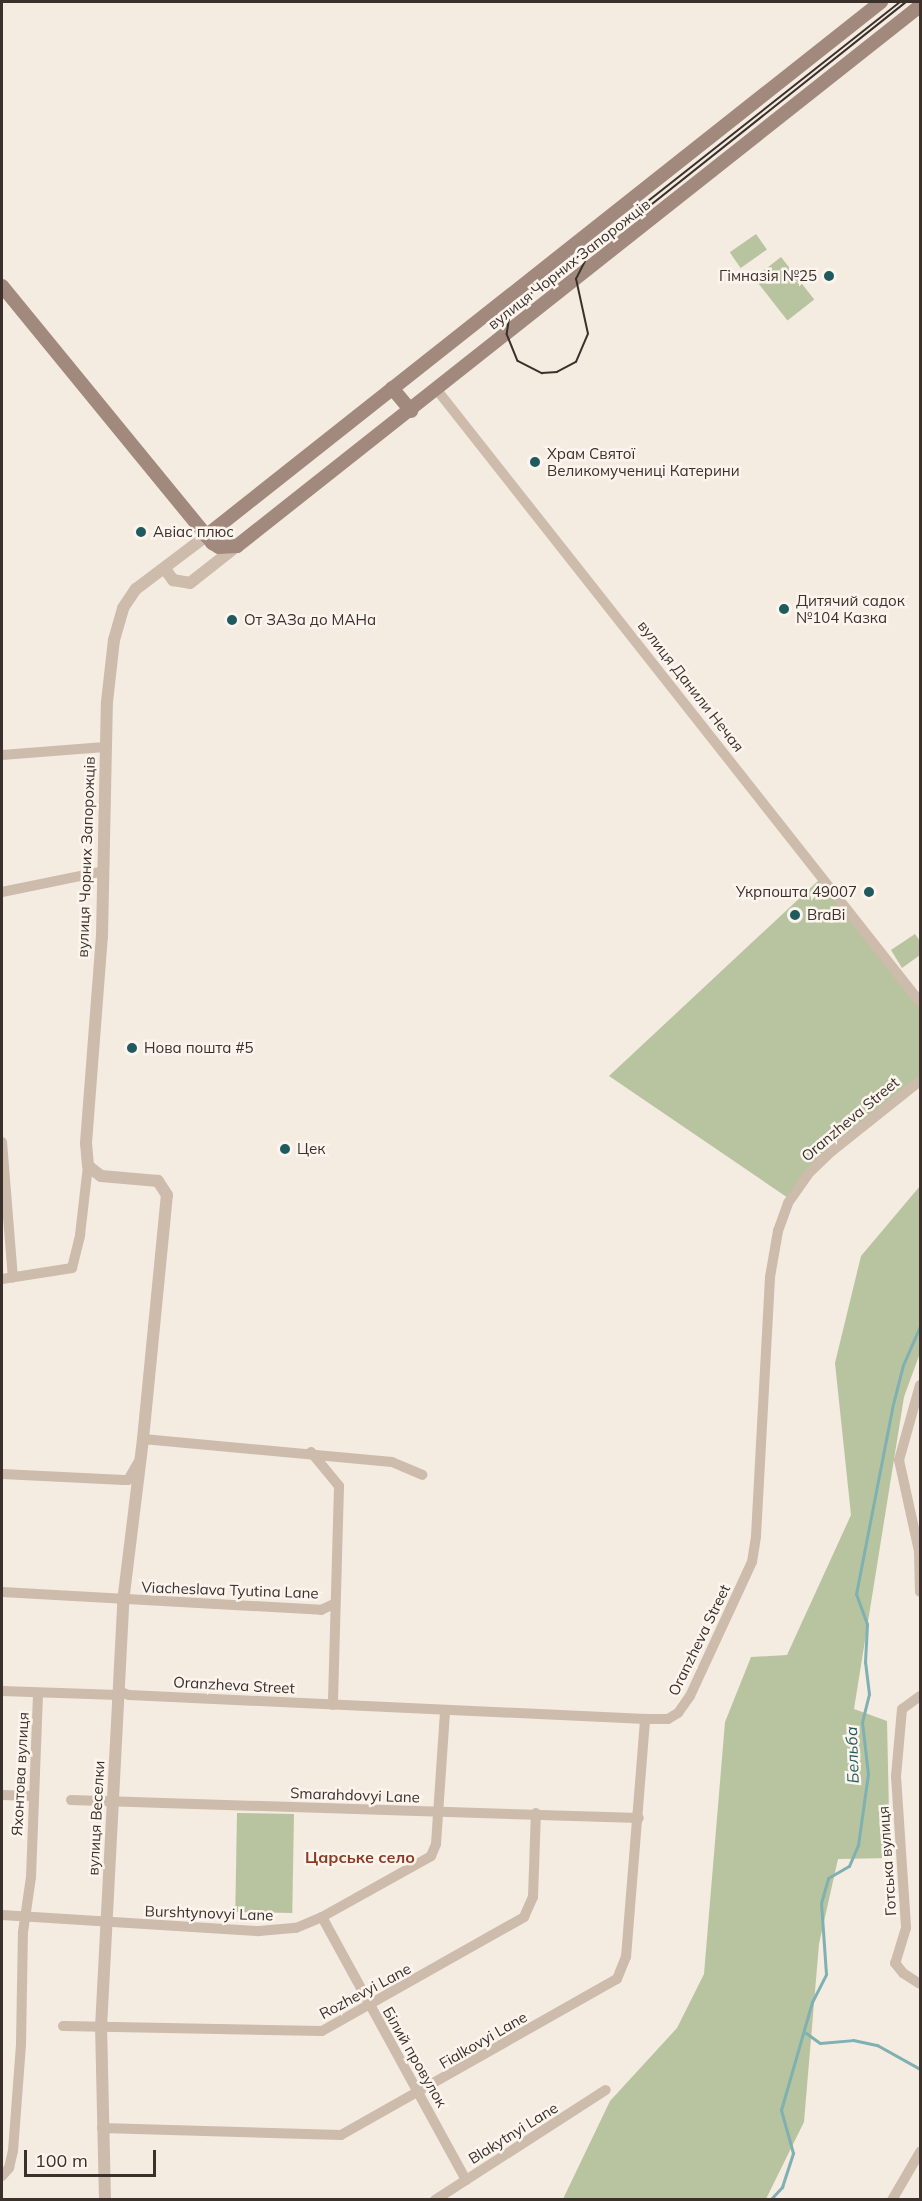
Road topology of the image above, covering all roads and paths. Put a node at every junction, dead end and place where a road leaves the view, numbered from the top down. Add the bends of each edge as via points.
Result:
1 (881, 2) edge
2 (921, 6) edge
3 (2, 286) edge
4 (392, 388) junction
5 (437, 390) junction
6 (411, 411) junction
7 (206, 536) junction
8 (237, 546) junction
9 (165, 569) junction
10 (105, 747) junction
11 (2, 755) edge
12 (104, 871) junction
13 (2, 892) edge
14 (921, 1002) edge
15 (921, 1081) edge
16 (2, 1142) edge
17 (87, 1166) junction
18 (7, 1279) edge
19 (921, 1385) edge
20 (143, 1439) junction
21 (311, 1452) junction
22 (140, 1461) junction
23 (2, 1474) edge
24 (422, 1475) dead end
25 (2, 1592) edge
26 (921, 1592) edge
27 (123, 1602) junction
28 (334, 1604) junction
29 (2, 1690) edge
30 (38, 1693) junction
31 (118, 1693) junction
32 (921, 1696) edge
33 (333, 1705) junction
34 (445, 1711) junction
35 (645, 1719) junction
36 (2, 1795) edge
37 (32, 1796) junction
38 (71, 1800) dead end
39 (112, 1802) junction
40 (437, 1812) junction
41 (536, 1814) junction
42 (639, 1818) junction
43 (2, 1915) edge
44 (27, 1916) junction
45 (322, 1917) junction
46 (106, 1924) junction
47 (921, 1984) edge
48 (369, 2007) junction
49 (63, 2026) dead end
50 (101, 2028) junction
51 (606, 2090) dead end
52 (419, 2094) junction
53 (102, 2128) junction
54 (921, 2152) edge
55 (2, 2176) edge
56 (466, 2180) junction
57 (105, 2199) edge
58 (435, 2199) edge
59 (892, 2199) edge

1 - 4 main road, вулиця Чорних Запорожців
2 - 5 main road, вулиця Чорних Запорожців
3 - 7 main road
4 - 6 main road
4 - 7 main road, вулиця Чорних Запорожців
5 - 6 main road, вулиця Чорних Запорожців
5 - 14 street, вулиця Данили Нечая
6 - 8 main road, вулиця Чорних Запорожців
7 - 8 main road via 219,548
7 - 9 street, вулиця Чорних Запорожців
8 - 9 street, вулиця Чорних Запорожців via 190,583 173,580
9 - 10 street, вулиця Чорних Запорожців via 136,590 119,617
10 - 11 street
10 - 12 street, вулиця Чорних Запорожців
12 - 13 street
12 - 17 street, вулиця Чорних Запорожців
15 - 35 street, Oranzheva Street via 832,1151 808,1174 788,1203 778,1231 770,1277 752,1562 683,1707 668,1719
16 - 18 street
17 - 18 street, вулиця Чорних Запорожців via 80,1235 72,1268
17 - 20 street via 101,1176 158,1181 167,1195
19 - 26 street via 899,1460 919,1551
20 - 21 street
20 - 22 street, вулиця Веселки
21 - 24 street via 392,1462
21 - 28 street, Viacheslava Tyutina Lane via 339,1486
22 - 23 street via 132,1476 124,1480
22 - 27 street, вулиця Веселки
25 - 27 street, Viacheslava Tyutina Lane
27 - 28 street, Viacheslava Tyutina Lane via 321,1610
27 - 31 street, вулиця Веселки
28 - 33 street, Viacheslava Tyutina Lane
29 - 30 street, Oranzheva Street
30 - 31 street, Oranzheva Street
30 - 37 street, Яхонтова вулиця via 38,1757
31 - 33 street, Oranzheva Street
31 - 39 street, вулиця Веселки
32 - 47 street, Готська вулиця via 902,1709 896,1776 906,1928 895,1963
33 - 34 street, Oranzheva Street
34 - 35 street, Oranzheva Street
34 - 40 street, Burshtynovyi Lane
35 - 42 street, Fialkovyi Lane
36 - 37 street
37 - 44 street, Яхонтова вулиця
38 - 39 street, Smarahdovyi Lane
39 - 40 street, Smarahdovyi Lane
39 - 46 street, вулиця Веселки
40 - 41 street, Smarahdovyi Lane
40 - 45 street, Burshtynovyi Lane via 436,1844 431,1856
41 - 42 street, Smarahdovyi Lane
41 - 48 street, Rozhevyi Lane via 533,1897 524,1917
42 - 52 street, Fialkovyi Lane via 626,1957 617,1979
43 - 44 street, Burshtynovyi Lane
44 - 46 street, Burshtynovyi Lane
44 - 55 street, Яхонтова вулиця via 13,2151 9,2168
45 - 46 street, Burshtynovyi Lane via 285,1930
45 - 48 street, Білий провулок
46 - 50 street, вулиця Веселки
48 - 50 street, Rozhevyi Lane via 322,2031
48 - 52 street, Білий провулок
49 - 50 street, Rozhevyi Lane
50 - 53 street, вулиця Веселки
51 - 56 street, Blakytnyi Lane
52 - 53 street, Fialkovyi Lane via 341,2135
52 - 56 street, Білий провулок
53 - 57 street, вулиця Веселки
54 - 59 street
56 - 58 street, Blakytnyi Lane

